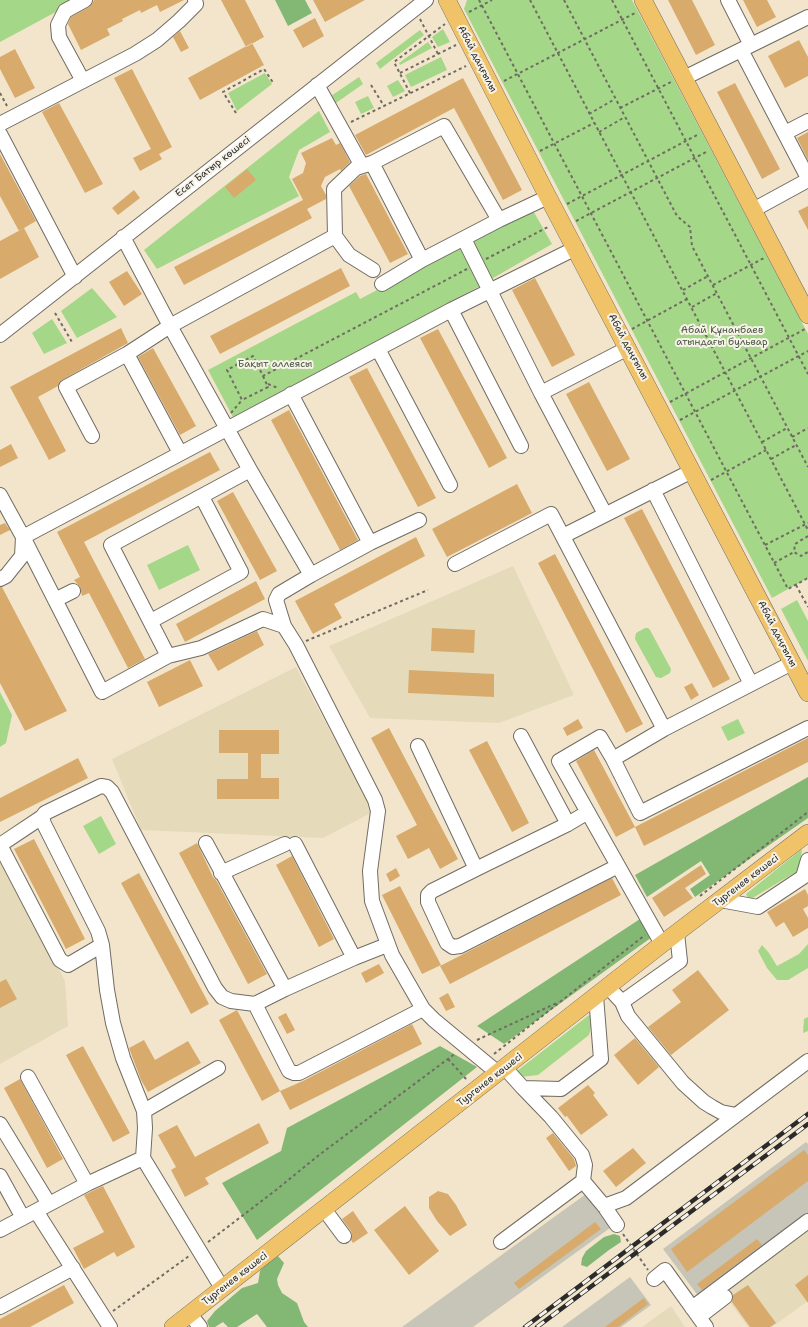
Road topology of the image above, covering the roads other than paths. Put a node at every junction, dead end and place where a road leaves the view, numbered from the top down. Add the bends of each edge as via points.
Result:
1 (86, 0) edge
2 (195, 0) edge
3 (426, 0) edge
4 (447, 0) edge
5 (728, 0) edge
6 (641, 6) edge
7 (808, 17) edge
8 (746, 47) junction
9 (679, 79) junction
10 (84, 81) junction
11 (317, 85) junction
12 (808, 121) edge
13 (0, 124) edge
14 (785, 133) junction
15 (0, 134) edge
16 (367, 165) junction
17 (808, 179) edge
18 (548, 197) junction
19 (753, 210) junction
20 (500, 220) junction
21 (335, 236) junction
22 (123, 237) junction
23 (464, 238) junction
24 (576, 248) junction
25 (422, 260) junction
26 (373, 270) dead end
27 (75, 276) junction
28 (382, 284) dead end
29 (489, 290) junction
30 (451, 310) junction
31 (807, 322) edge
32 (170, 326) junction
33 (0, 335) edge
34 (628, 348) junction
35 (378, 349) junction
36 (127, 354) junction
37 (541, 393) junction
38 (291, 394) junction
39 (225, 425) junction
40 (92, 436) dead end
41 (521, 446) dead end
42 (180, 454) junction
43 (250, 470) junction
44 (692, 470) junction
45 (450, 485) dead end
46 (653, 490) junction
47 (0, 494) edge
48 (202, 497) junction
49 (605, 514) junction
50 (419, 520) dead end
51 (563, 536) junction
52 (23, 537) junction
53 (370, 543) junction
54 (455, 564) dead end
55 (311, 575) junction
56 (0, 578) edge
57 (73, 591) dead end
58 (55, 600) junction
59 (151, 621) junction
60 (284, 626) junction
61 (168, 656) junction
62 (792, 663) junction
63 (751, 684) junction
64 (808, 693) edge
65 (808, 728) edge
66 (664, 729) junction
67 (521, 736) dead end
68 (418, 746) dead end
69 (613, 759) junction
70 (588, 812) junction
71 (42, 818) junction
72 (568, 824) junction
73 (808, 833) edge
74 (206, 843) dead end
75 (808, 860) edge
76 (618, 866) junction
77 (476, 869) junction
78 (221, 873) junction
79 (720, 900) junction
80 (677, 933) junction
81 (662, 944) junction
82 (102, 945) junction
83 (387, 945) junction
84 (354, 958) junction
85 (286, 989) junction
86 (602, 992) junction
87 (622, 1002) junction
88 (255, 1004) junction
89 (423, 1009) junction
90 (808, 1061) edge
91 (218, 1068) dead end
92 (502, 1071) junction
93 (28, 1077) dead end
94 (523, 1088) junction
95 (144, 1111) junction
96 (736, 1115) junction
97 (0, 1124) edge
98 (144, 1158) junction
99 (0, 1176) edge
100 (584, 1181) junction
101 (87, 1184) junction
102 (50, 1204) junction
103 (604, 1206) junction
104 (324, 1209) junction
105 (36, 1211) junction
106 (23, 1218) junction
107 (808, 1221) edge
108 (617, 1225) road end
109 (0, 1230) edge
110 (344, 1236) dead end
111 (501, 1242) dead end
112 (72, 1268) junction
113 (654, 1279) road end
114 (222, 1288) junction
115 (725, 1297) dead end
116 (0, 1307) edge
117 (190, 1314) junction
118 (699, 1317) edge
119 (107, 1322) edge
120 (173, 1327) edge
121 (200, 1327) edge

1 - 10 street via 65,11 58,25 59,37
2 - 10 street via 196,4 157,40
3 - 11 street, Есет Батыр көшесі
4 - 18 main road, Абай даңғылы
5 - 8 street
6 - 9 main road
7 - 8 street
8 - 9 street
8 - 14 street
9 - 19 main road
10 - 13 street
11 - 16 street via 340,128
11 - 22 street, Есет Батыр көшесі
12 - 14 street
14 - 17 street
15 - 27 street
16 - 20 street via 444,126
16 - 21 street via 356,168 334,189
16 - 25 street
17 - 19 street
18 - 20 street
18 - 24 main road, Абай даңғылы
19 - 31 main road
20 - 23 street
21 - 26 street via 349,255
21 - 32 street
22 - 27 street, Есет Батыр көшесі
22 - 32 street
23 - 25 street
23 - 29 street
24 - 29 street
24 - 34 main road, Абай даңғылы
25 - 28 street
27 - 33 street, Есет Батыр көшесі
29 - 30 street
29 - 37 street
30 - 35 street
30 - 41 street
32 - 36 street
32 - 39 street
34 - 37 street
34 - 44 main road, Абай даңғылы
35 - 38 street
35 - 45 street
36 - 40 street via 66,387
36 - 42 street
37 - 49 street
38 - 39 street
38 - 53 street
39 - 42 street
39 - 43 street
42 - 52 street
43 - 48 street
43 - 55 street
44 - 46 street
44 - 62 main road, Абай даңғылы
46 - 49 street
46 - 63 street
47 - 52 street
48 - 59 street via 241,572
48 - 59 street via 112,545
49 - 51 street
50 - 53 street
51 - 54 street via 551,514
51 - 66 street
52 - 56 street via 22,556 6,576
52 - 58 street
53 - 55 street
55 - 60 street via 279,594 276,600
57 - 58 street
58 - 61 street via 102,692
59 - 61 street
60 - 61 street via 263,619 201,648
60 - 83 street via 375,800 378,811 370,871 372,901
62 - 63 street
62 - 64 main road, Абай даңғылы
63 - 66 street
65 - 69 street via 640,812
66 - 69 street
67 - 72 street
68 - 77 street
69 - 70 street via 600,737 559,760
70 - 72 street
70 - 76 street
71 - 82 street
71 - 82 street via 0,845 60,960 68,965
71 - 88 street via 45,812 101,786 107,787 112,792 214,988 222,997 231,1001
72 - 77 street
73 - 79 main road, Тургенев көшесі
74 - 78 street
75 - 79 street via 804,877 758,907
76 - 77 street via 460,946 453,947 447,943 428,902 428,895
76 - 81 street
78 - 84 street via 290,844
78 - 85 street
79 - 80 main road, Тургенев көшесі
80 - 81 main road, Тургенев көшесі
80 - 87 street via 680,961
81 - 86 main road, Тургенев көшесі
82 - 95 street via 113,1023 123,1058
83 - 84 street
83 - 89 street
84 - 85 street
85 - 88 street
86 - 87 street
86 - 92 main road, Тургенев көшесі
86 - 94 street via 601,1059 561,1090
87 - 96 street via 628,1016 683,1083 712,1107
88 - 89 street via 289,1071 294,1073 299,1073
89 - 92 street via 466,1046
90 - 96 street
91 - 95 street
92 - 94 street
92 - 104 main road, Тургенев көшесі
93 - 101 street
94 - 100 street via 582,1155 585,1165
95 - 98 street
96 - 103 street via 626,1198
97 - 102 street
98 - 101 street
98 - 114 street
99 - 106 street
100 - 103 street
100 - 111 street
101 - 102 street
102 - 105 street
103 - 108 street
104 - 110 street
104 - 114 main road, Тургенев көшесі
105 - 106 street
105 - 112 street
106 - 109 street
107 - 118 street
112 - 116 street
112 - 119 street
113 - 118 street via 666,1270
114 - 117 main road, Тургенев көшесі
115 - 118 street
117 - 120 main road, Тургенев көшесі
117 - 121 street

